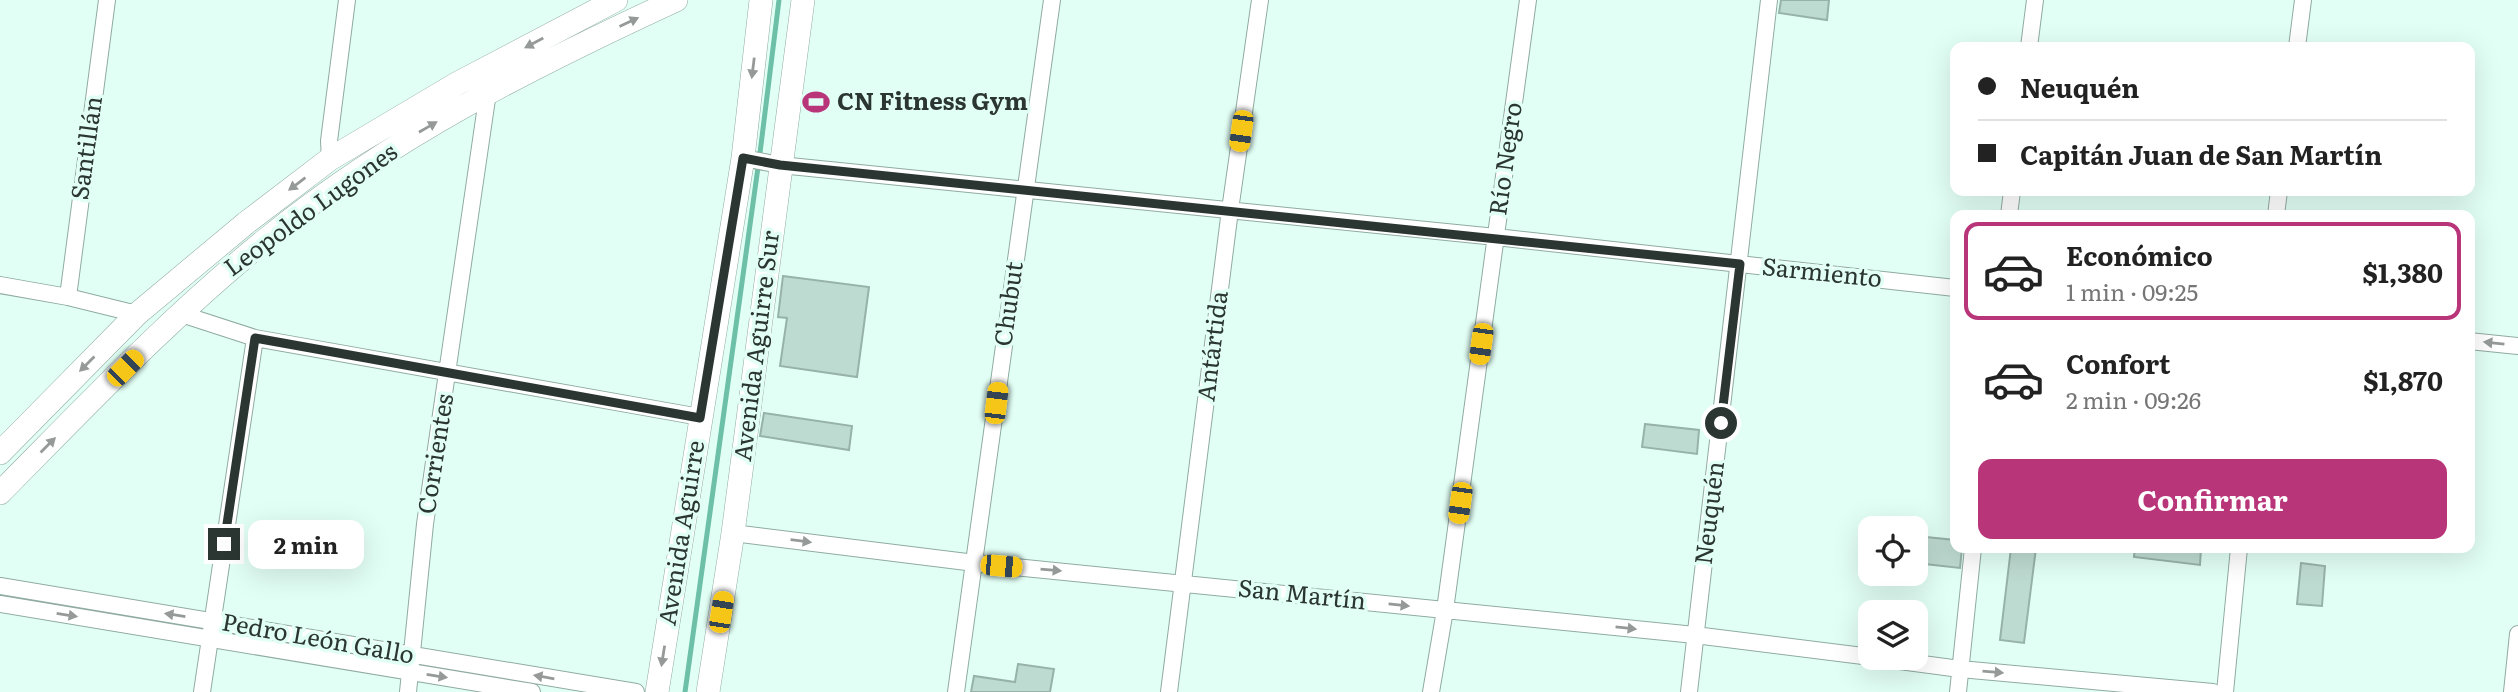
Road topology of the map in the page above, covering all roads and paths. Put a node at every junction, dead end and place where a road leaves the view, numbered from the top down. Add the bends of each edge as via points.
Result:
1 (107, 0) edge
2 (347, 0) edge
3 (616, 0) edge
4 (676, 0) edge
5 (761, 0) edge
6 (803, 0) edge
7 (1052, 0) edge
8 (1261, 0) edge
9 (1528, 0) edge
10 (1769, 0) edge
11 (2035, 0) edge
12 (2303, 0) edge
13 (588, 7) edge
14 (2030, 42) edge
15 (2298, 42) edge
16 (488, 92) junction
17 (330, 159) junction
18 (747, 159) junction
19 (775, 164) junction
20 (1024, 189) junction
21 (1230, 210) junction
22 (1496, 237) junction
23 (1740, 264) junction
24 (0, 285) edge
25 (1950, 287) edge
26 (68, 297) junction
27 (178, 313) junction
28 (137, 314) junction
29 (255, 338) junction
30 (2475, 342) edge
31 (2518, 346) edge
32 (448, 372) junction
33 (700, 418) junction
34 (0, 453) edge
35 (0, 494) edge
36 (733, 533) junction
37 (1972, 553) edge
38 (2239, 553) edge
39 (975, 563) junction
40 (1184, 583) junction
41 (0, 586) edge
42 (0, 604) edge
43 (1445, 610) junction
44 (213, 621) junction
45 (2518, 634) edge
46 (1695, 635) junction
47 (210, 638) junction
48 (413, 655) junction
49 (1858, 655) edge
50 (1928, 665) edge
51 (1960, 669) junction
52 (411, 672) junction
53 (202, 692) edge
54 (408, 692) edge
55 (532, 692) edge
56 (635, 692) edge
57 (657, 692) edge
58 (709, 692) edge
59 (956, 692) edge
60 (1169, 692) edge
61 (1431, 692) edge
62 (1689, 692) edge
63 (1958, 692) edge
64 (2213, 692) edge
65 (2225, 692) edge
66 (2512, 692) edge

1 - 26 street, Santillán
2 - 17 street
3 - 13 main road, Leopoldo Lugones
16 -> 4 main road, Leopoldo Lugones
5 -> 18 main road, Avenida Aguirre
6 - 19 main road, Avenida Aguirre Sur
7 - 20 street, Chubut
8 - 21 street, Antártida
9 - 22 street, Río Negro
10 - 23 street, Neuquén
11 - 14 street
12 - 15 street
13 -> 17 main road, Leopoldo Lugones
27 -> 16 main road, Leopoldo Lugones via 336,186
16 - 32 street, Corrientes
17 -> 28 main road, Leopoldo Lugones
18 - 19 street, Sarmiento
18 - 33 main road, Avenida Aguirre
19 - 20 street, Sarmiento
19 - 36 main road, Avenida Aguirre Sur
20 - 21 street, Sarmiento
20 - 39 street, Chubut
21 - 22 street, Sarmiento
21 - 40 street, Antártida
22 - 23 street, Sarmiento
22 - 43 street, Río Negro
23 - 25 street, Sarmiento
23 - 46 street, Neuquén
24 - 26 street
26 - 28 street
27 - 29 street
35 -> 27 main road, Leopoldo Lugones
28 -> 34 main road, Leopoldo Lugones
29 - 32 street
29 - 44 street
31 -> 30 street
32 - 33 street
32 - 48 street, Corrientes via 425,524
33 -> 57 main road, Avenida Aguirre
36 -> 39 street, San Martín
36 - 58 main road, Avenida Aguirre Sur
37 - 51 street
38 - 65 street
39 -> 40 street, San Martín
39 - 59 street, Chubut
40 -> 43 street, San Martín
40 - 60 street, Antártida
44 -> 41 street, Pedro León Gallo
42 -> 47 street, Pedro León Gallo
43 -> 46 street, San Martín
43 - 61 street, Río Negro
44 - 47 street
44 - 48 street, Pedro León Gallo
45 - 66 street
46 - 49 street, San Martín
46 - 62 street, Neuquén
47 - 52 street, Pedro León Gallo
47 - 53 street
48 - 52 street, Corrientes
56 -> 48 street, Pedro León Gallo
50 - 51 street
51 - 63 street
51 -> 64 street
52 - 54 street, Corrientes
52 -> 55 street, Pedro León Gallo

